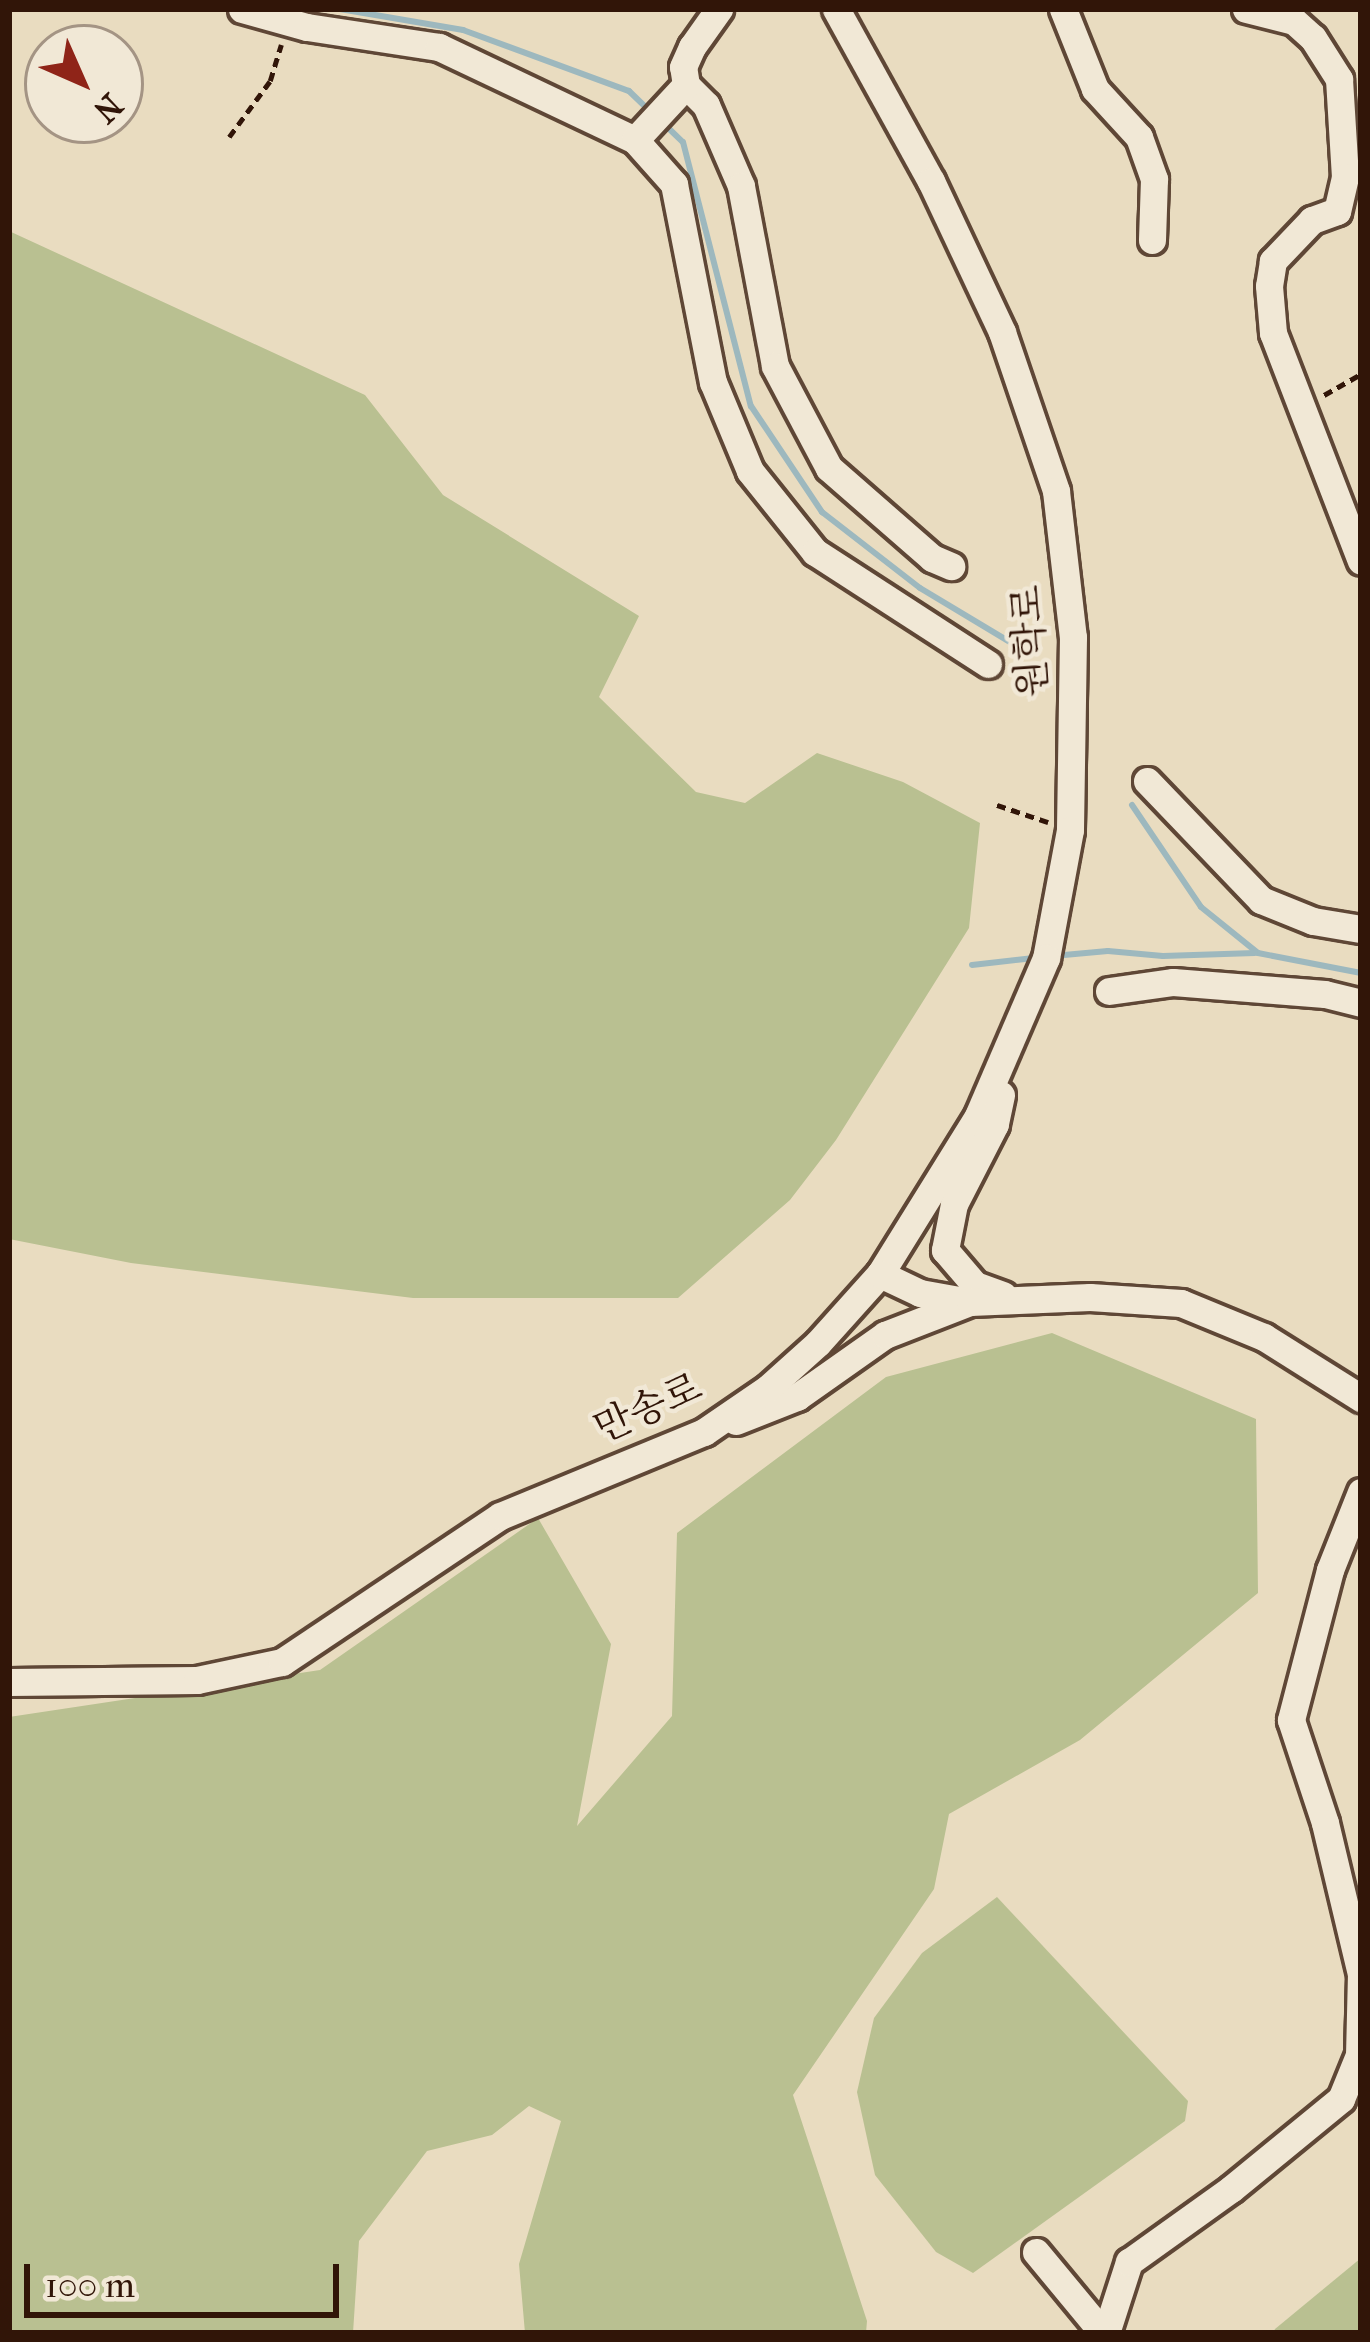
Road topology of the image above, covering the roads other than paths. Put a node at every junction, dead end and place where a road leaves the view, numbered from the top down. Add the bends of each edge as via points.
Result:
1 (242, 9) edge
2 (719, 9) edge
3 (836, 9) edge
4 (1063, 9) edge
5 (1246, 9) edge
6 (1350, 69) edge
7 (680, 92) junction
8 (641, 134) junction
9 (1350, 202) edge
10 (1152, 241) dead end
11 (1361, 561) edge
12 (951, 566) dead end
13 (988, 664) dead end
14 (1148, 781) dead end
15 (1361, 929) edge
16 (1109, 991) dead end
17 (1361, 1003) edge
18 (1012, 1045) junction
19 (880, 1274) junction
20 (1018, 1300) junction
21 (970, 1302) junction
22 (1361, 1398) edge
23 (704, 1432) junction
24 (1361, 1492) edge
25 (9, 1682) edge
26 (1361, 1975) edge
27 (1036, 2252) dead end
28 (1105, 2333) edge

1 - 8 street via 440,47
2 - 7 street via 692,47
3 - 18 street, 원학로 via 1002,332 1056,491 1073,637 1070,830 1059,899
4 - 10 street via 1096,88 1138,137 1154,179
5 - 6 street via 1294,21
6 - 9 street
7 - 8 street
7 - 12 street via 706,105 741,186 775,366 829,468
8 - 13 street via 674,184 713,382 749,470 815,553
9 - 11 street via 1312,220 1273,261 1273,333
14 - 15 street via 1261,900
16 - 17 street via 1173,982
18 - 19 street, 원학로 via 978,1116
18 - 20 street via 995,1124 954,1204 945,1250 975,1285
19 - 21 street via 920,1293
19 - 23 street, 만송로 via 768,1388
20 - 21 street
20 - 22 street via 1180,1303 1264,1337
21 - 23 street via 885,1335 771,1410
23 - 25 street, 만송로 via 500,1516 282,1662 197,1680
24 - 26 street via 1330,1570 1291,1720
26 - 28 street via 1359,2055 1341,2099 1129,2262
27 - 28 street

